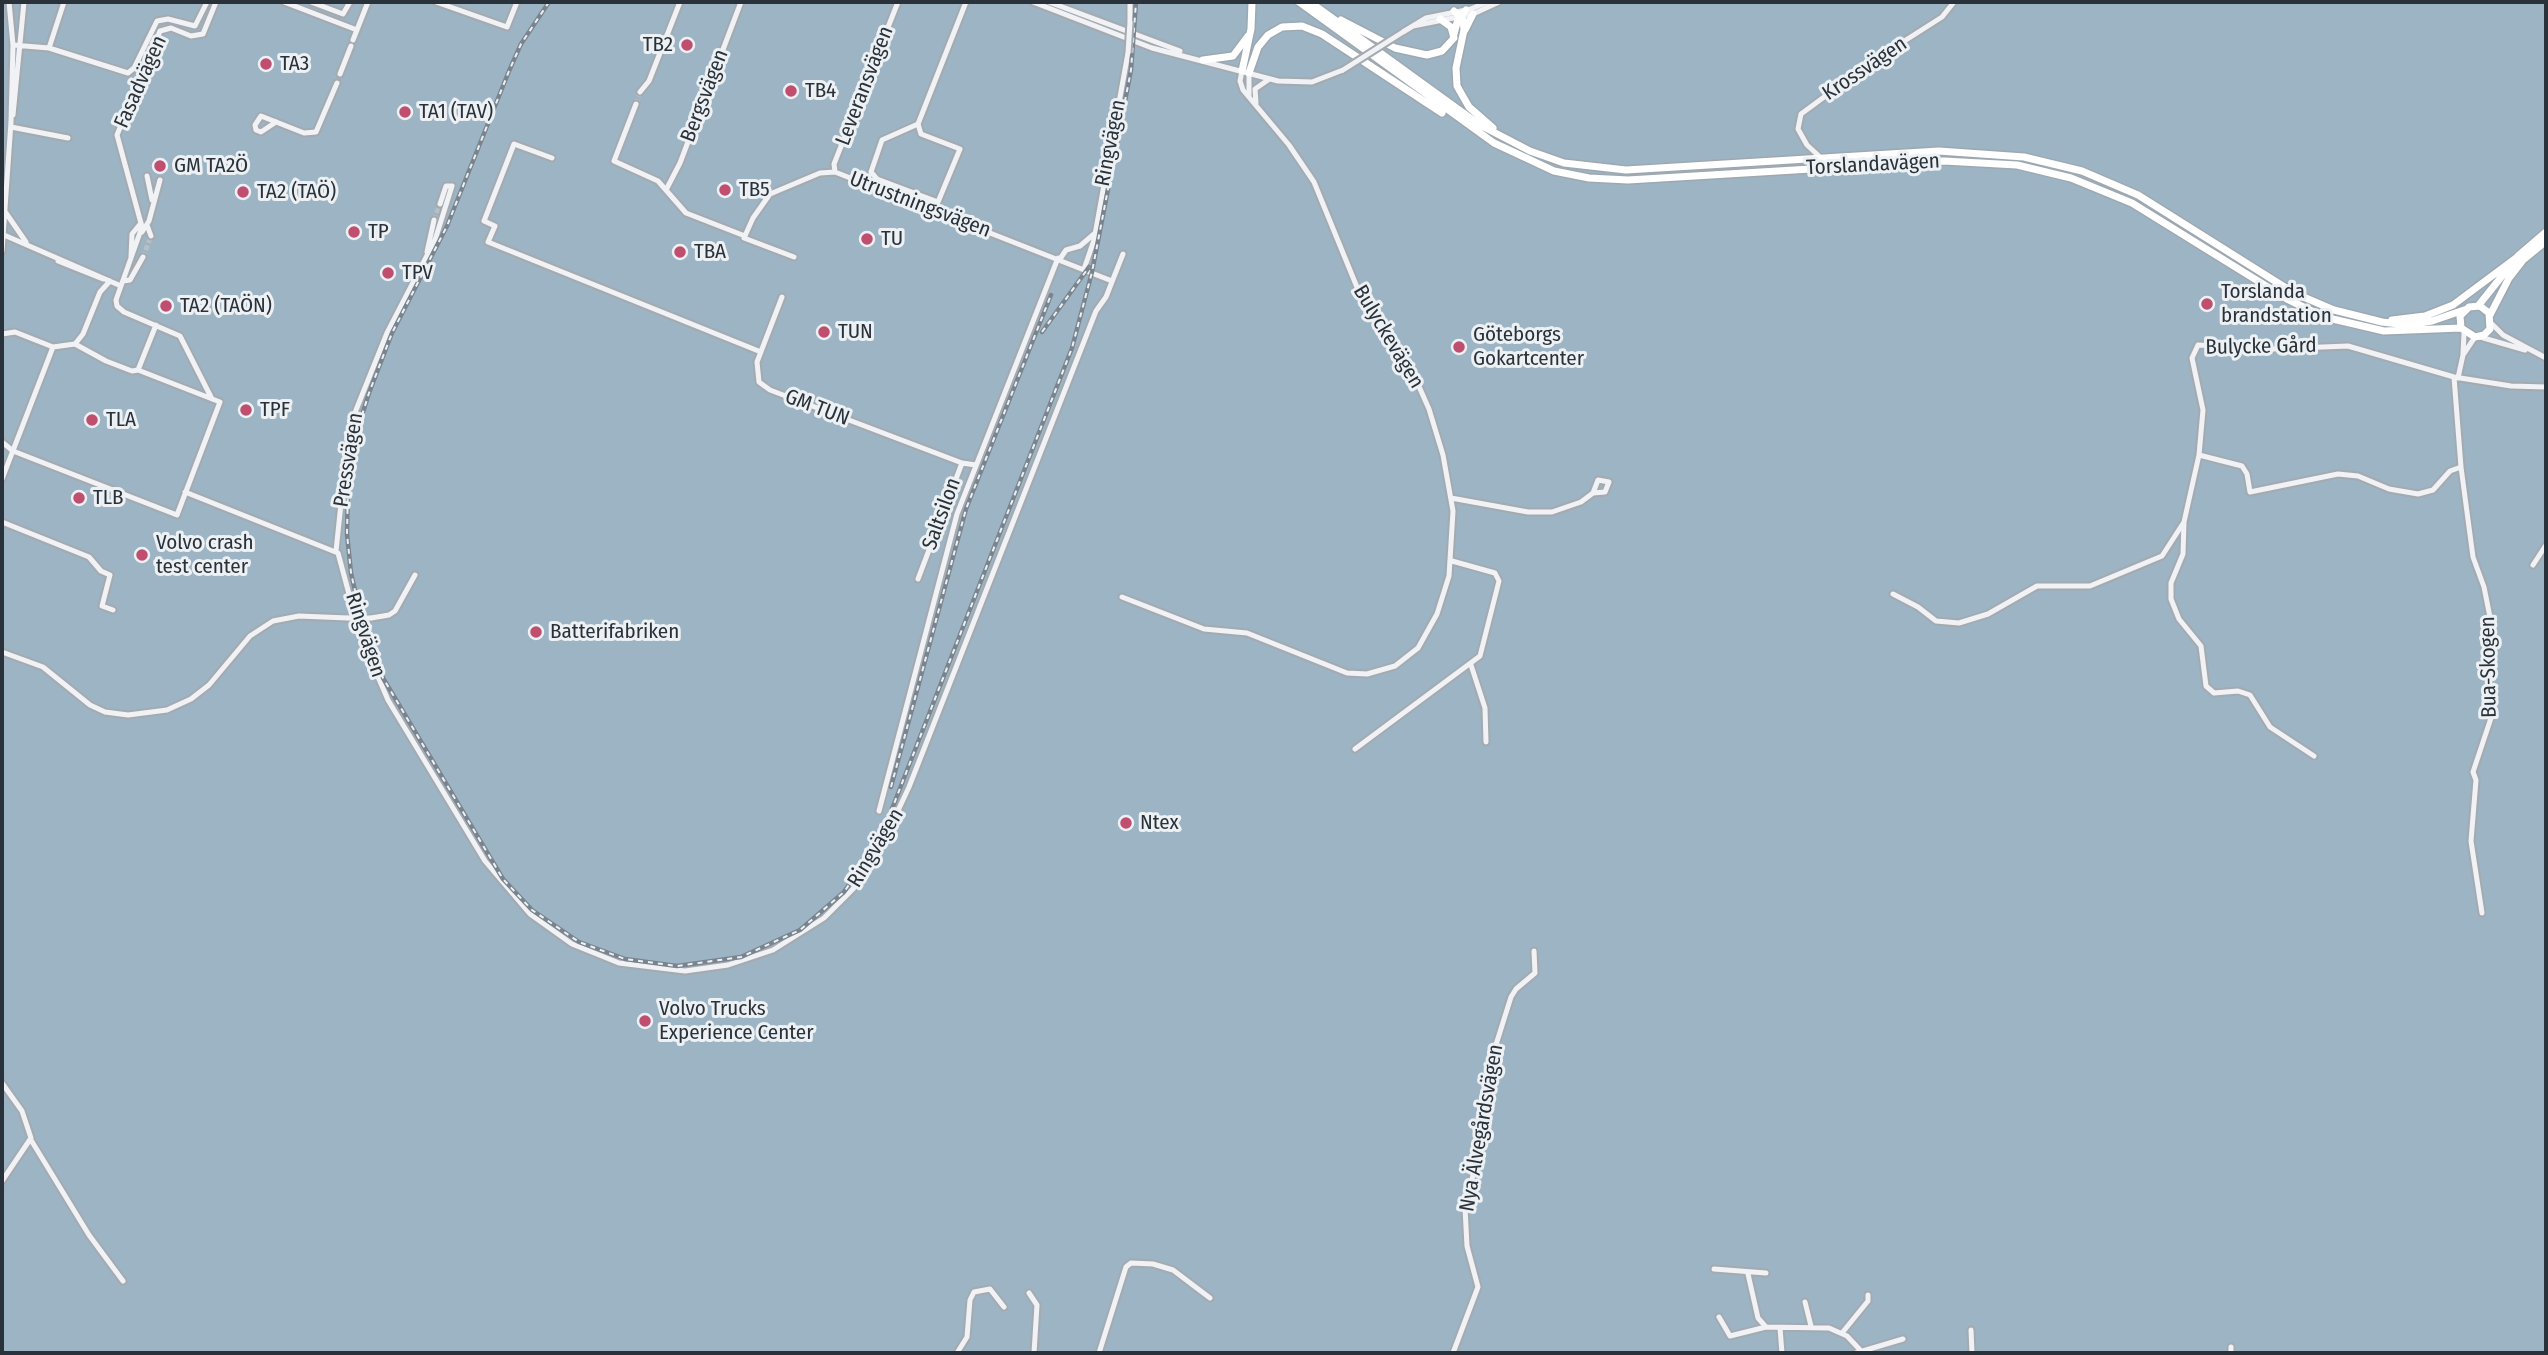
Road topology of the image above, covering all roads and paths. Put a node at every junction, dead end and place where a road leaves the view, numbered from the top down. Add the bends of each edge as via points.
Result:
1 (21, 2) edge
2 (64, 2) edge
3 (207, 2) edge
4 (216, 2) edge
5 (284, 2) edge
6 (311, 2) edge
7 (350, 2) edge
8 (368, 2) edge
9 (436, 2) edge
10 (517, 2) edge
11 (680, 2) edge
12 (741, 2) edge
13 (898, 2) edge
14 (965, 2) edge
15 (1033, 2) edge
16 (1049, 2) edge
17 (1130, 2) edge
18 (1252, 2) edge
19 (1299, 2) edge
20 (1310, 2) edge
21 (1317, 2) edge
22 (1487, 2) edge
23 (1499, 2) edge
24 (1954, 2) edge
25 (9, 3) edge
26 (1463, 13) junction
27 (1440, 19) junction
28 (1413, 26) junction
29 (1251, 29) junction
30 (357, 30) junction
31 (1464, 30) junction
32 (1454, 34) junction
33 (16, 45) junction
34 (49, 48) junction
35 (1203, 60) junction
36 (1246, 72) junction
37 (340, 74) dead end
38 (1271, 79) junction
39 (337, 83) dead end
40 (640, 92) tunnel mouth
41 (1254, 102) junction
42 (636, 104) tunnel mouth
43 (276, 122) dead end
44 (918, 124) junction
45 (11, 125) junction
46 (68, 138) dead end
47 (1511, 142) junction
48 (1807, 145) junction
49 (1518, 157) junction
50 (552, 158) dead end
51 (1823, 158) junction
52 (1799, 160) junction
53 (835, 172) junction
54 (147, 176) dead end
55 (160, 180) dead end
56 (666, 190) junction
57 (152, 200) junction
58 (440, 204) tunnel mouth
59 (6, 213) junction
60 (434, 220) tunnel mouth
61 (144, 224) junction
62 (2546, 232) edge
63 (1094, 234) junction
64 (4, 236) junction
65 (150, 236) dead end
66 (745, 237) junction
67 (2546, 241) edge
68 (28, 244) junction
69 (2, 251) edge
70 (1123, 254) dead end
71 (427, 256) junction
72 (143, 257) tunnel mouth
73 (794, 257) dead end
74 (2516, 258) junction
75 (1059, 259) junction
76 (131, 261) junction
77 (1081, 267) junction
78 (110, 281) junction
79 (1112, 281) junction
80 (122, 283) junction
81 (782, 296) dead end
82 (2478, 306) junction
83 (2465, 310) junction
84 (2491, 319) junction
85 (2374, 320) junction
86 (156, 325) junction
87 (2462, 330) junction
88 (2, 334) edge
89 (2477, 337) junction
90 (75, 344) junction
91 (53, 347) junction
92 (761, 352) junction
93 (2534, 352) junction
94 (2463, 355) junction
95 (2546, 358) edge
96 (138, 370) junction
97 (2456, 377) junction
98 (2546, 387) edge
99 (212, 399) junction
100 (2, 442) edge
101 (13, 451) junction
102 (2199, 455) junction
103 (962, 463) junction
104 (976, 466) junction
105 (2461, 467) junction
106 (2, 479) edge
107 (185, 492) junction
108 (1593, 493) dead end
109 (1451, 498) junction
110 (2, 522) edge
111 (2184, 522) junction
112 (2546, 544) edge
113 (337, 551) junction
114 (1452, 561) junction
115 (2533, 565) dead end
116 (415, 575) dead end
117 (918, 579) dead end
118 (1893, 594) dead end
119 (1122, 597) dead end
120 (113, 610) dead end
121 (2, 652) edge
122 (1471, 666) junction
123 (1486, 742) dead end
124 (1355, 749) dead end
125 (2314, 756) dead end
126 (879, 811) dead end
127 (2482, 913) dead end
128 (1534, 951) dead end
129 (2, 1083) edge
130 (31, 1140) junction
131 (2, 1181) edge
132 (1714, 1269) dead end
133 (1766, 1273) dead end
134 (1748, 1274) junction
135 (123, 1281) dead end
136 (1029, 1293) dead end
137 (1868, 1295) dead end
138 (1210, 1298) dead end
139 (1805, 1302) dead end
140 (1004, 1307) dead end
141 (1719, 1317) dead end
142 (1811, 1326) junction
143 (1766, 1327) junction
144 (1780, 1328) junction
145 (1971, 1330) dead end
146 (1842, 1333) junction
147 (1903, 1339) dead end
148 (957, 1353) edge
149 (1034, 1353) edge
150 (1099, 1353) edge
151 (1453, 1353) edge
152 (1782, 1353) edge
153 (1860, 1353) edge
154 (1972, 1353) edge

1 - 33 street
2 - 34 street
3 - 34 street via 195,26 157,21 128,73
4 - 61 street, Fasadvägen via 203,34 191,36 171,28 160,31 119,125 118,146
5 - 30 street
6 - 7 street via 343,14
8 - 30 street
9 - 10 street via 508,27
11 - 40 street
12 - 56 street, Bergsvägen
13 - 53 street, Leveransvägen via 834,164
14 - 44 street
15 - 35 street via 1152,48
16 - 35 street
17 - 63 street, Ringvägen, bridge via 1128,53
18 - 29 main road
19 - 49 main road, Torslandavägen via 1461,121
20 - 47 main road, Torslandavägen
21 - 32 main road via 1349,25 1413,54 1442,51
22 - 26 street
23 - 26 street
24 - 48 street, Krossvägen via 1942,17 1804,111 1797,126
25 - 33 street
26 - 27 street
26 - 28 street via 1426,18
26 - 31 main road
26 - 31 main road
26 - 32 main road
27 - 28 street
27 - 32 main road
28 - 38 street, bridge via 1343,70 1312,82
29 - 35 main road via 1233,56
29 - 36 main road
30 - 37 street
31 - 47 main road via 1457,86 1475,112
33 - 34 street
33 - 45 street
35 - 36 street
36 - 38 street
36 - 41 street
36 - 49 main road via 1268,34 1288,26 1308,27
38 - 41 street via 1257,86
39 - 43 street via 316,132 304,133
41 - 109 street, Bulyckevägen via 1309,174 1361,297 1417,382 1439,441
42 - 56 street via 614,161
44 - 44 street via 882,140 871,172 877,179 938,202 960,149 921,134
45 - 46 street
45 - 59 street
47 - 52 main road, Torslandavägen via 1557,161 1601,170
48 - 51 street
48 - 52 street
49 - 87 main road, Torslandavägen via 1571,176 1609,180 1944,161 2017,165 2071,178 2132,203 2324,317 2384,331
50 - 92 street via 514,144 484,221 495,226 488,242
51 - 52 main road, Torslandavägen
51 - 85 main road, Torslandavägen via 1972,151 2062,165 2138,195 2308,300
53 - 66 street, Utrustningsvägen via 820,173 764,198
53 - 75 street, Utrustningsvägen
54 - 57 street
55 - 57 street
56 - 66 street via 686,213
57 - 61 street
58 - 71 street via 449,185 453,188 450,200
59 - 64 street
59 - 68 street
60 - 71 street
61 - 65 street
61 - 76 street
61 - 76 street via 132,234
62 - 74 main road
63 - 75 street
63 - 77 street, Ringvägen
64 - 68 street
64 - 69 street
66 - 73 street
67 - 84 main road via 2508,278
68 - 78 street via 82,273
70 - 79 street, Ringvägen
71 - 113 street, Pressvägen via 387,332 356,410 346,456
72 - 80 street via 130,280
74 - 82 main road
74 - 85 main road, Torslandavägen via 2469,296 2423,317
75 - 77 street, Utrustningsvägen
75 - 104 street
76 - 80 street
77 - 79 street
78 - 80 street
78 - 90 street
79 - 113 street, Ringvägen via 1096,310 887,836 863,876 830,913 791,941 759,956 685,971 635,966 579,947 523,908 485,862 388,700 362,640 343,559
80 - 86 street via 117,306
81 - 92 street, GM TUN
82 - 83 main road, Torslandavägen
82 - 84 main road, Torslandavägen
83 - 85 main road, Torslandavägen via 2417,324
83 - 87 main road via 2460,318
84 - 89 main road via 2488,331
84 - 93 street, Torslandavägen via 2504,335
86 - 96 street
86 - 99 street via 180,336
87 - 89 main road, Torslandavägen
87 - 94 street
88 - 91 street via 15,332
89 - 93 street, Torslandavägen
89 - 94 street
90 - 91 street
90 - 96 street via 106,361
91 - 101 street
92 - 103 street, GM TUN via 755,371 765,387
93 - 95 street, Torslandavägen
94 - 97 street
96 - 99 street
97 - 98 street
97 - 102 street, Bulycke Gård via 2348,346 2272,349 2198,345 2192,358 2203,410
97 - 105 street, Bua-Skogen
99 - 107 street via 220,402
100 - 101 street
101 - 106 street
101 - 107 street via 177,515
102 - 105 street via 2242,466 2250,492 2338,474 2418,494 2433,490 2450,471
102 - 111 street, Bulycke Gård
103 - 104 street, Saltsilon
103 - 117 street, Saltsilon
104 - 126 street via 957,514
105 - 127 street, Bua-Skogen via 2473,556 2493,632 2488,664 2491,718 2473,772 2471,841
107 - 113 street
108 - 109 street via 1552,512
109 - 114 street, Bulyckevägen
110 - 120 street via 89,557 110,575 102,606
111 - 118 street, Bulycke Gård via 2157,559 2090,586 2037,586 1968,621 1936,621
111 - 125 street, Bulycke Gård via 2183,554 2171,583 2171,598 2179,619 2201,646 2206,686 2214,693 2250,695 2274,730
112 - 115 street
114 - 119 street, Bulyckevägen via 1443,598 1422,642 1395,666 1367,674 1347,673 1247,633 1204,629
114 - 122 street via 1495,572 1499,581 1480,656
116 - 121 street, bridge via 389,615 299,616 273,621 250,636 209,685 167,710 128,715 105,712 43,667
122 - 123 street via 1485,708
122 - 124 street
128 - 151 street, Nya Älvegårdsvägen via 1535,973 1511,997 1494,1051 1481,1142 1465,1208 1467,1246 1478,1287
129 - 130 street via 22,1111
130 - 131 street
130 - 135 street
132 - 134 street
133 - 134 street
134 - 143 street via 1758,1318
136 - 149 street via 1037,1305
137 - 146 street
138 - 150 street via 1173,1270 1131,1264 1124,1272
139 - 142 street
140 - 148 street via 990,1289 974,1292 967,1337
141 - 143 street via 1730,1336
142 - 144 street
142 - 146 street
143 - 144 street
144 - 152 street
145 - 154 street
146 - 153 street
147 - 153 street

